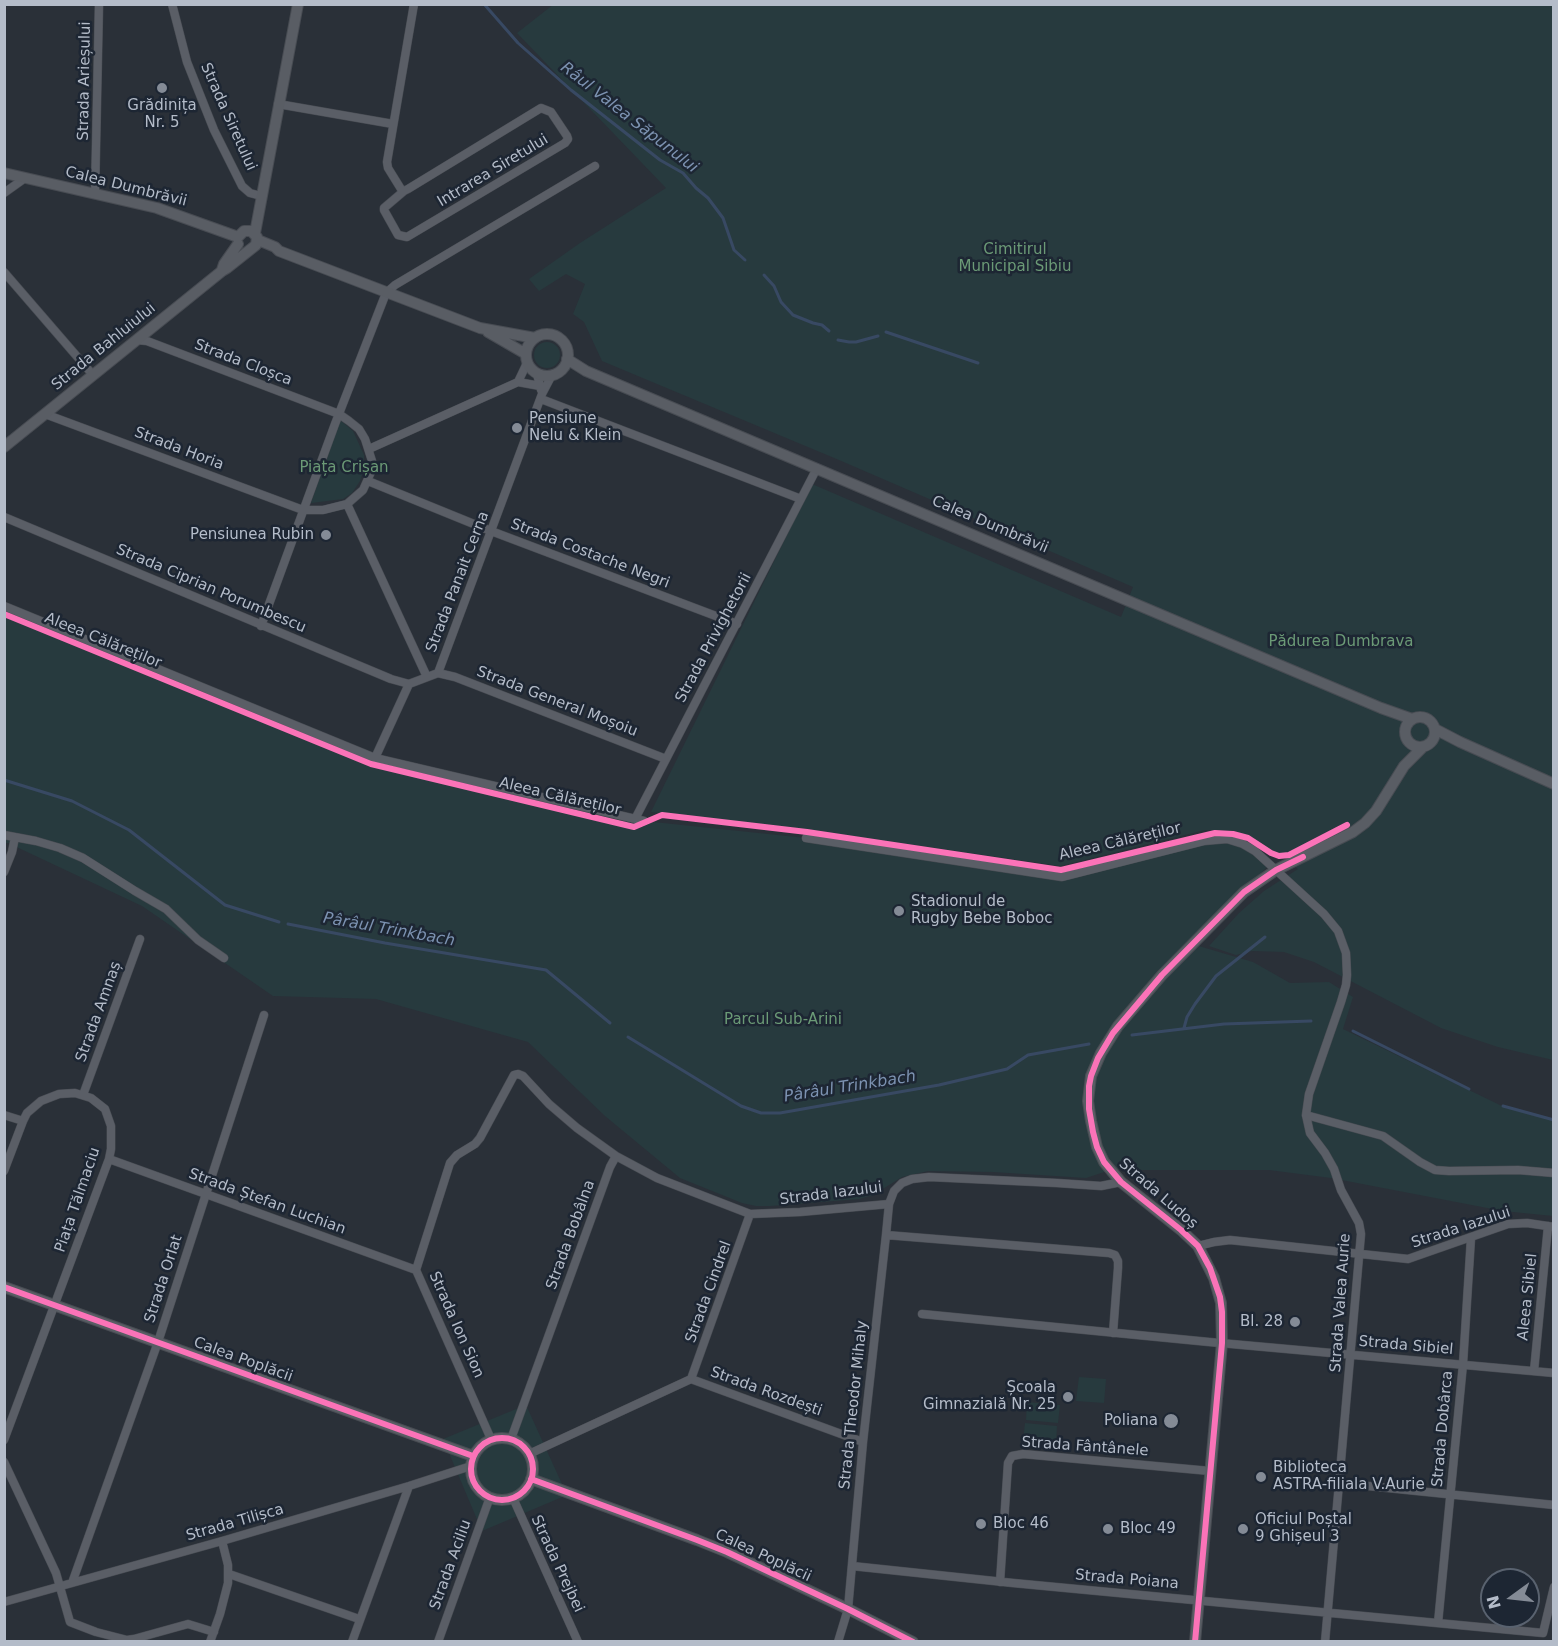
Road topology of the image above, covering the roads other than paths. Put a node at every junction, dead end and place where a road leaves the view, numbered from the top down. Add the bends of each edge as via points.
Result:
1 (99, 4) edge
2 (172, 4) edge
3 (298, 4) edge
4 (414, 4) edge
5 (278, 104) junction
6 (393, 124) junction
7 (595, 166) dead end
8 (4, 173) edge
9 (25, 178) junction
10 (404, 190) junction
11 (4, 193) edge
12 (95, 194) junction
13 (261, 196) junction
14 (238, 240) junction
15 (253, 240) junction
16 (222, 271) junction
17 (4, 272) edge
18 (386, 293) junction
19 (480, 328) junction
20 (535, 338) junction
21 (137, 340) junction
22 (527, 358) junction
23 (565, 363) junction
24 (537, 374) junction
25 (93, 375) junction
26 (552, 375) junction
27 (518, 382) junction
28 (541, 393) junction
29 (45, 414) junction
30 (339, 414) junction
31 (4, 447) edge
32 (369, 449) junction
33 (817, 468) junction
34 (368, 481) junction
35 (801, 499) junction
36 (347, 504) junction
37 (303, 510) junction
38 (4, 516) edge
39 (491, 531) junction
40 (4, 606) edge
41 (737, 624) junction
42 (261, 626) junction
43 (438, 673) junction
44 (427, 677) junction
45 (409, 684) junction
46 (1381, 708) junction
47 (1412, 719) junction
48 (1405, 729) junction
49 (1436, 729) junction
50 (1408, 741) junction
51 (1460, 741) junction
52 (1428, 744) junction
53 (375, 758) junction
54 (666, 759) junction
55 (1404, 766) junction
56 (1554, 784) edge
57 (635, 819) junction
58 (644, 821) dead end
59 (4, 835) edge
60 (15, 837) junction
61 (806, 838) dead end
62 (1276, 870) junction
63 (4, 872) edge
64 (140, 939) dead end
65 (224, 958) dead end
66 (264, 1015) dead end
67 (82, 1095) junction
68 (4, 1115) edge
69 (1306, 1115) junction
70 (23, 1121) junction
71 (616, 1156) junction
72 (109, 1159) junction
73 (4, 1171) edge
74 (1554, 1173) edge
75 (1121, 1182) junction
76 (205, 1193) junction
77 (889, 1204) junction
78 (750, 1215) junction
79 (1551, 1226) edge
80 (885, 1235) junction
81 (1471, 1238) junction
82 (1198, 1246) junction
83 (1360, 1255) junction
84 (416, 1270) junction
85 (4, 1287) edge
86 (55, 1305) junction
87 (922, 1314) dead end
88 (1113, 1333) junction
89 (158, 1342) junction
90 (1222, 1343) junction
91 (1351, 1355) junction
92 (1463, 1364) junction
93 (1534, 1371) junction
94 (1554, 1373) edge
95 (691, 1379) junction
96 (491, 1439) junction
97 (511, 1439) junction
98 (4, 1440) edge
99 (863, 1442) junction
100 (529, 1454) junction
101 (472, 1461) junction
102 (4, 1462) edge
103 (1210, 1471) junction
104 (531, 1479) junction
105 (1339, 1484) junction
106 (409, 1486) junction
107 (1451, 1494) junction
108 (490, 1497) junction
109 (513, 1498) junction
110 (1554, 1505) edge
111 (222, 1541) junction
112 (852, 1566) junction
113 (229, 1574) junction
114 (1000, 1582) junction
115 (72, 1583) junction
116 (60, 1587) junction
117 (1554, 1587) edge
118 (1199, 1601) junction
119 (4, 1602) edge
120 (848, 1609) junction
121 (1328, 1612) junction
122 (359, 1619) junction
123 (1437, 1623) junction
124 (214, 1632) junction
125 (210, 1641) edge
126 (352, 1641) edge
127 (438, 1641) edge
128 (578, 1641) edge
129 (838, 1641) edge
130 (913, 1641) edge
131 (1195, 1641) edge
132 (1326, 1641) edge

1 - 12 street, Strada Arieșului
2 - 13 street, Strada Siretului via 187,62 214,130 242,186
3 - 5 main road, Strada Siretului
4 - 6 street
5 - 6 street
5 - 13 main road, Strada Siretului
6 - 10 street via 387,165
7 - 18 street
8 - 9 main road, Calea Dumbrăvii
9 - 11 street
9 - 12 main road, Calea Dumbrăvii
10 - 10 street, Intrarea Siretului via 541,108 551,112 568,139 407,237 398,235 384,210
12 - 14 main road, Calea Dumbrăvii via 168,211
13 - 15 main road, Strada Siretului
14 - 15 main road via 241,232
14 - 15 main road, Calea Dumbrăvii via 242,249
14 - 16 main road, Strada Bahluiului
15 - 16 main road, Strada Bahluiului
15 - 18 main road
16 - 21 main road, Strada Bahluiului
17 - 25 street
18 - 19 main road
18 - 30 street
19 - 20 main road
19 - 22 main road
20 - 22 main road
20 - 23 main road via 557,337 566,348
21 - 25 main road, Strada Bahluiului
21 - 30 street, Strada Cloșca
22 - 24 main road
22 - 27 street
23 - 26 main road
23 - 33 main road, Calea Dumbrăvii
24 - 26 main road
24 - 28 street
25 - 29 main road, Strada Bahluiului
26 - 28 street, Strada Panait Cerna
27 - 28 street
27 - 32 street
28 - 35 street
28 - 39 street, Strada Panait Cerna
29 - 31 main road, Strada Bahluiului
29 - 37 street, Strada Horia
30 - 32 street via 359,429
30 - 37 street
32 - 34 street via 372,460
33 - 35 street, Strada Privighetorii
33 - 46 main road, Calea Dumbrăvii
34 - 36 street
34 - 39 street, Strada Costache Negri
35 - 41 street, Strada Privighetorii
36 - 37 street
36 - 44 street
37 - 42 street
38 - 42 street, Strada Ciprian Porumbescu
39 - 41 street, Strada Costache Negri
39 - 43 street, Strada Panait Cerna
40 - 53 street, Aleea Călăreților
41 - 54 street, Strada Privighetorii
42 - 45 street, Strada Ciprian Porumbescu
43 - 44 street, Strada Panait Cerna
43 - 54 street, Strada General Moșoiu
44 - 45 street, Strada Panait Cerna
45 - 53 street
46 - 47 main road, Calea Dumbrăvii
46 - 48 main road, Calea Dumbrăvii
47 - 48 main road
47 - 49 main road via 1424,717
48 - 50 main road
49 - 51 main road
49 - 52 main road
50 - 52 main road via 1415,746
50 - 55 main road, Strada Ludoș
51 - 52 main road
51 - 56 main road
52 - 55 main road, Strada Ludoș
53 - 57 street, Aleea Călăreților
54 - 57 street, Strada Privighetorii
55 - 62 main road, Strada Ludoș via 1365,823
57 - 58 street, Aleea Călăreților
59 - 60 street
60 - 63 street
60 - 65 street via 82,858 166,909 198,940
61 - 62 street, Aleea Călăreților via 1062,877 1204,841 1227,839 1244,844
62 - 69 street via 1332,923 1346,953 1344,990 1309,1094
62 - 75 main road, Strada Ludoș via 1244,892 1177,960 1118,1026 1098,1058 1088,1093 1093,1132 1104,1162
64 - 67 street, Strada Amnaș
66 - 76 street, Strada Orlat
67 - 70 street via 49,1097 34,1105
67 - 72 street, Piața Tălmaciu via 99,1103 109,1117
68 - 70 street
69 - 74 street via 1383,1136 1435,1170
69 - 83 street, Strada Valea Aurie via 1310,1133 1329,1160 1359,1222
70 - 73 street
71 - 78 street, Strada Iazului via 657,1178
71 - 84 street, Strada Ion Sion via 577,1128 518,1074 511,1078 480,1138 450,1163
71 - 97 street, Strada Bobâlna
72 - 76 street, Strada Ștefan Luchian
72 - 86 street, Piața Tălmaciu
75 - 77 street, Strada Iazului via 1101,1186 929,1177 902,1183
75 - 82 main road, Strada Ludoș
76 - 84 street, Strada Ștefan Luchian
76 - 89 street, Strada Orlat
77 - 78 street, Strada Iazului
77 - 80 street, Strada Theodor Mihaly
78 - 95 street, Strada Cindrel
79 - 81 street, Strada Iazului via 1508,1224
79 - 93 street, Aleea Sibiel
80 - 88 street via 1115,1255 1118,1268
80 - 99 street, Strada Theodor Mihaly
81 - 83 street, Strada Iazului via 1408,1259
81 - 92 street, Strada Dobârca
82 - 83 street, Strada Iazului via 1230,1240
82 - 90 main road, Strada Ludoș via 1220,1297
83 - 91 street, Strada Valea Aurie
84 - 96 street, Strada Ion Sion
85 - 86 main road, Calea Poplăcii
86 - 89 main road, Calea Poplăcii
86 - 98 street, Piața Tălmaciu
87 - 88 street, Strada Sibiel
88 - 90 street, Strada Sibiel
89 - 101 main road, Calea Poplăcii
89 - 115 street, Strada Orlat
90 - 91 street, Strada Sibiel
90 - 103 main road, Strada Ludoș
91 - 92 street, Strada Sibiel
91 - 105 street, Strada Valea Aurie
92 - 93 street, Strada Sibiel
92 - 107 street, Strada Dobârca
93 - 94 street, Strada Sibiel
95 - 99 street, Strada Rozdești
95 - 100 street, Strada Rozdești
96 - 97 main road
96 - 101 main road via 480,1446
97 - 100 main road
99 - 112 street, Strada Theodor Mihaly
100 - 104 main road
101 - 106 street, Strada Tilișca
101 - 108 main road via 474,1482
102 - 116 street
103 - 114 street, Strada Fântânele via 1012,1456 1008,1463
103 - 118 main road, Strada Ludoș
104 - 109 main road
104 - 120 main road, Calea Poplăcii via 707,1544
105 - 107 street
105 - 121 street, Strada Valea Aurie
106 - 111 street, Strada Tilișca
106 - 122 street
107 - 110 street
107 - 123 street, Strada Dobârca
108 - 109 main road
108 - 127 street, Strada Aciliu
109 - 128 street, Strada Prejbei
111 - 113 street
111 - 115 street, Strada Tilișca
112 - 114 street, Strada Poiana
112 - 120 street, Strada Theodor Mihaly
113 - 122 street
113 - 124 street
114 - 118 street, Strada Poiana
115 - 116 street, Strada Tilișca
116 - 119 street, Strada Tilișca
116 - 124 street via 70,1622 96,1632 134,1639 188,1624
117 - 123 street, Strada Poiana via 1543,1632
118 - 121 street, Strada Poiana
118 - 131 main road, Strada Ludoș
120 - 129 street, Strada Theodor Mihaly
120 - 130 main road, Calea Poplăcii
121 - 123 street, Strada Poiana
121 - 132 street, Strada Valea Aurie
122 - 126 street
124 - 125 street

